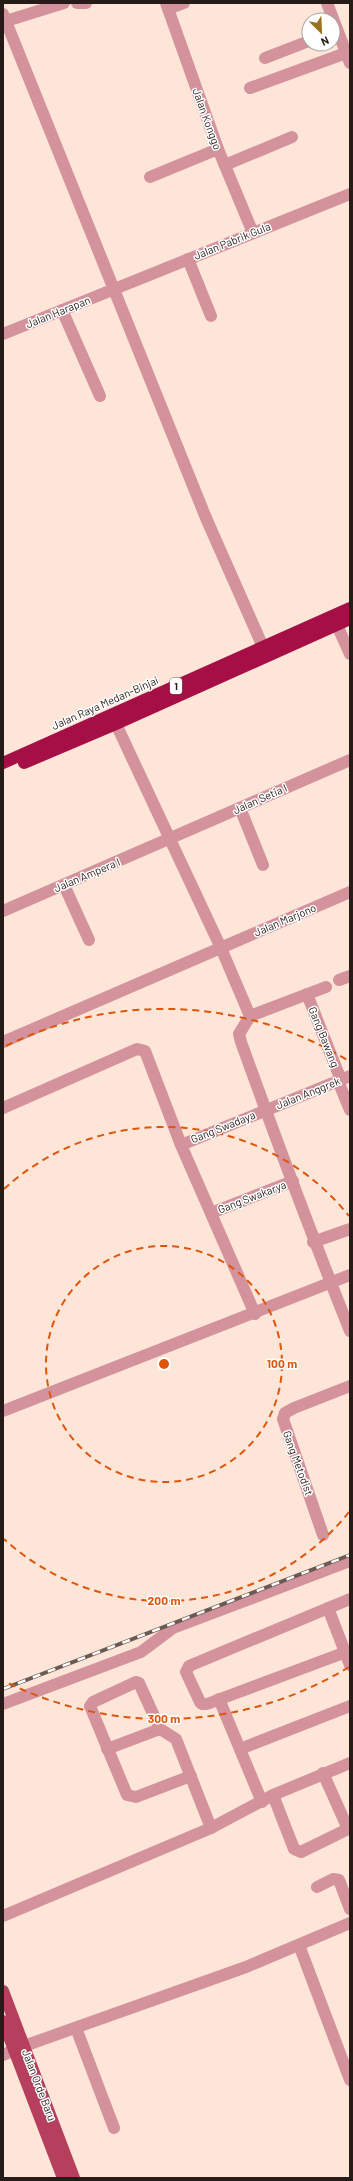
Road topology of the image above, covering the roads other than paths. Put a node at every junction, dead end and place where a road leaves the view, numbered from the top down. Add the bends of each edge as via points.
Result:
1 (64, 3) edge
2 (77, 3) edge
3 (86, 3) edge
4 (184, 3) edge
5 (167, 6) edge
6 (4, 18) edge
7 (341, 43) edge
8 (301, 44) edge
9 (265, 58) dead end
10 (348, 58) edge
11 (250, 88) dead end
12 (292, 137) dead end
13 (218, 149) junction
14 (225, 164) junction
15 (150, 177) dead end
16 (350, 194) edge
17 (253, 233) junction
18 (188, 259) junction
19 (114, 289) junction
20 (62, 310) junction
21 (211, 316) dead end
22 (3, 334) edge
23 (100, 396) dead end
24 (350, 608) edge
25 (350, 619) edge
26 (337, 625) junction
27 (263, 647) junction
28 (350, 654) edge
29 (216, 674) junction
30 (116, 724) junction
31 (350, 760) edge
32 (3, 764) edge
33 (3, 772) edge
34 (240, 808) junction
35 (170, 839) junction
36 (263, 864) dead end
37 (64, 885) junction
38 (350, 892) edge
39 (3, 911) edge
40 (89, 940) dead end
41 (221, 948) junction
42 (326, 987) dead end
43 (307, 994) junction
44 (250, 1016) junction
45 (3, 1042) edge
46 (343, 1079) edge
47 (3, 1108) edge
48 (265, 1110) junction
49 (350, 1110) edge
50 (181, 1145) junction
51 (293, 1181) junction
52 (211, 1212) junction
53 (350, 1229) edge
54 (313, 1242) junction
55 (350, 1275) edge
56 (331, 1283) junction
57 (255, 1314) junction
58 (350, 1331) edge
59 (350, 1386) edge
60 (3, 1411) edge
61 (323, 1535) dead end
62 (350, 1561) edge
63 (350, 1599) edge
64 (328, 1608) junction
65 (347, 1647) edge
66 (350, 1665) edge
67 (219, 1699) junction
68 (3, 1704) edge
69 (350, 1706) edge
70 (160, 1729) junction
71 (108, 1749) junction
72 (240, 1749) junction
73 (350, 1763) edge
74 (324, 1773) junction
75 (191, 1776) junction
76 (273, 1795) junction
77 (262, 1802) junction
78 (211, 1828) junction
79 (349, 1828) edge
80 (317, 1887) dead end
81 (350, 1909) edge
82 (3, 1916) edge
83 (350, 1924) edge
84 (299, 1945) junction
85 (3, 1991) edge
86 (3, 2021) edge
87 (76, 2028) junction
88 (14, 2050) edge
89 (350, 2080) edge
90 (114, 2128) dead end
91 (63, 2178) edge
92 (74, 2178) edge

1 - 6 street
2 - 3 street
4 - 5 street
5 - 13 street, Jalan Konggo
6 - 19 street
7 - 10 street
8 - 9 street
10 - 11 street
12 - 14 street
13 - 14 street, Jalan Konggo
13 - 15 street
14 - 17 street, Jalan Konggo
16 - 17 street, Jalan Pabrik Gula
17 - 18 street, Jalan Pabrik Gula
18 - 19 street, Jalan Pabrik Gula
18 - 21 street
19 - 20 street, Jalan Harapan
19 - 27 street via 224,561
20 - 22 street, Jalan Harapan
20 - 23 street
24 - 27 highway, Jalan Raya Medan-Binjai / 1
25 - 26 highway, Jalan Raya Medan-Binjai / 1
26 - 28 street
26 - 29 highway, Jalan Raya Medan-Binjai / 1
27 - 29 highway, Jalan Raya Medan-Binjai / 1
29 - 30 highway, Jalan Raya Medan-Binjai / 1
29 - 32 highway, Jalan Raya Medan-Binjai / 1
30 - 33 highway, Jalan Raya Medan-Binjai / 1
30 - 35 street
31 - 34 street, Jalan Setia I
34 - 35 street, Jalan Setia I
34 - 36 street
35 - 37 street, Jalan Ampera I
35 - 41 street
37 - 39 street, Jalan Ampera I
37 - 40 street
38 - 41 street, Jalan Marjono
41 - 44 street
41 - 45 street, Jalan Marjono
42 - 43 street
43 - 44 street
43 - 46 street, Gang Bawang
44 - 48 street via 239,1034
46 - 48 street, Jalan Anggrek
46 - 49 street, Gang Bawang
47 - 50 street via 141,1049 145,1051
48 - 50 street, Gang Swadaya
48 - 51 street
50 - 52 street
51 - 52 street, Gang Swakarya
51 - 54 street
52 - 57 street
53 - 54 street
54 - 56 street
55 - 56 street
56 - 57 street
56 - 58 street
57 - 60 street
59 - 61 street, Gang Metodist via 294,1408 282,1418
62 - 68 street via 172,1628 141,1652
63 - 64 street
64 - 65 street
64 - 67 street via 189,1666 186,1672 200,1702 207,1704
65 - 66 street
65 - 67 street
67 - 72 street
69 - 72 street
70 - 71 street
70 - 71 street via 142,1686 136,1682 93,1702 90,1706
70 - 75 street via 176,1739
71 - 75 street via 127,1795 131,1797
72 - 77 street
73 - 74 street
74 - 76 street
74 - 79 street
75 - 78 street
76 - 77 street
76 - 79 street via 297,1852
77 - 78 street
78 - 82 street
80 - 81 street via 333,1879 339,1880
83 - 84 street
84 - 87 street
84 - 89 street
85 - 88 main road, Jalan Orde Baru
86 - 88 main road, Jalan Orde Baru
87 - 88 street
87 - 90 street
88 - 91 main road, Jalan Orde Baru
88 - 92 main road, Jalan Orde Baru

